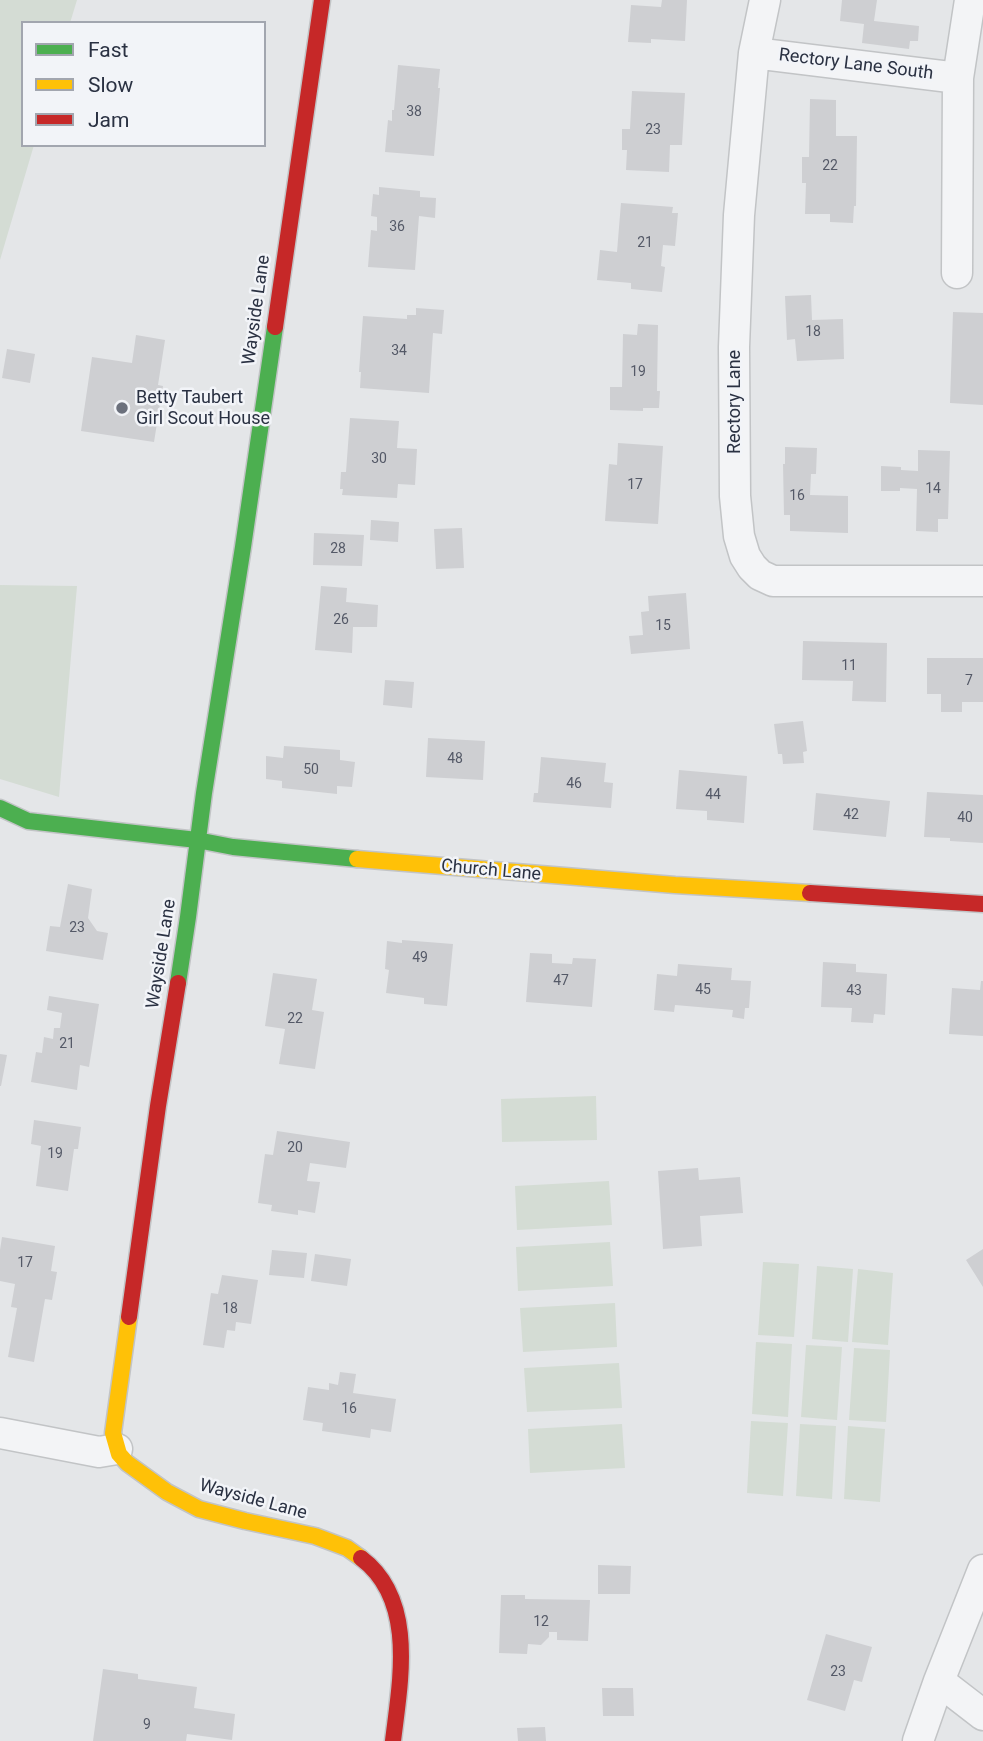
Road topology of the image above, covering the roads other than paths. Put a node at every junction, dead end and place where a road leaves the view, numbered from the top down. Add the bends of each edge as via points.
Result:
1 (322, 0) edge
2 (765, 0) edge
3 (970, 0) edge
4 (754, 52) junction
5 (958, 78) junction
6 (957, 273) dead end
7 (983, 581) edge
8 (0, 808) edge
9 (14, 822) edge
10 (197, 840) junction
11 (983, 904) edge
12 (0, 1433) edge
13 (117, 1449) junction
14 (983, 1570) edge
15 (939, 1681) junction
16 (983, 1714) edge
17 (393, 1741) edge
18 (918, 1741) edge

1 - 10 street, Wayside Lane
2 - 4 street, Rectory Lane
3 - 5 street, Rectory Lane South
4 - 5 street, Rectory Lane South
4 - 7 street, Rectory Lane via 739,215 734,346 735,496 745,555 760,575 773,581
5 - 6 street, Rectory Lane South
8 - 9 street, Church Lane
9 - 10 street, Church Lane
10 - 11 street, Church Lane via 233,848 458,869
10 - 13 street, Wayside Lane via 118,1391 113,1433
12 - 13 street via 99,1452
13 - 17 street, Wayside Lane via 141,1474 199,1509 315,1535 348,1548 367,1563 390,1595 398,1622 402,1666
14 - 15 street
15 - 16 street
15 - 18 street

